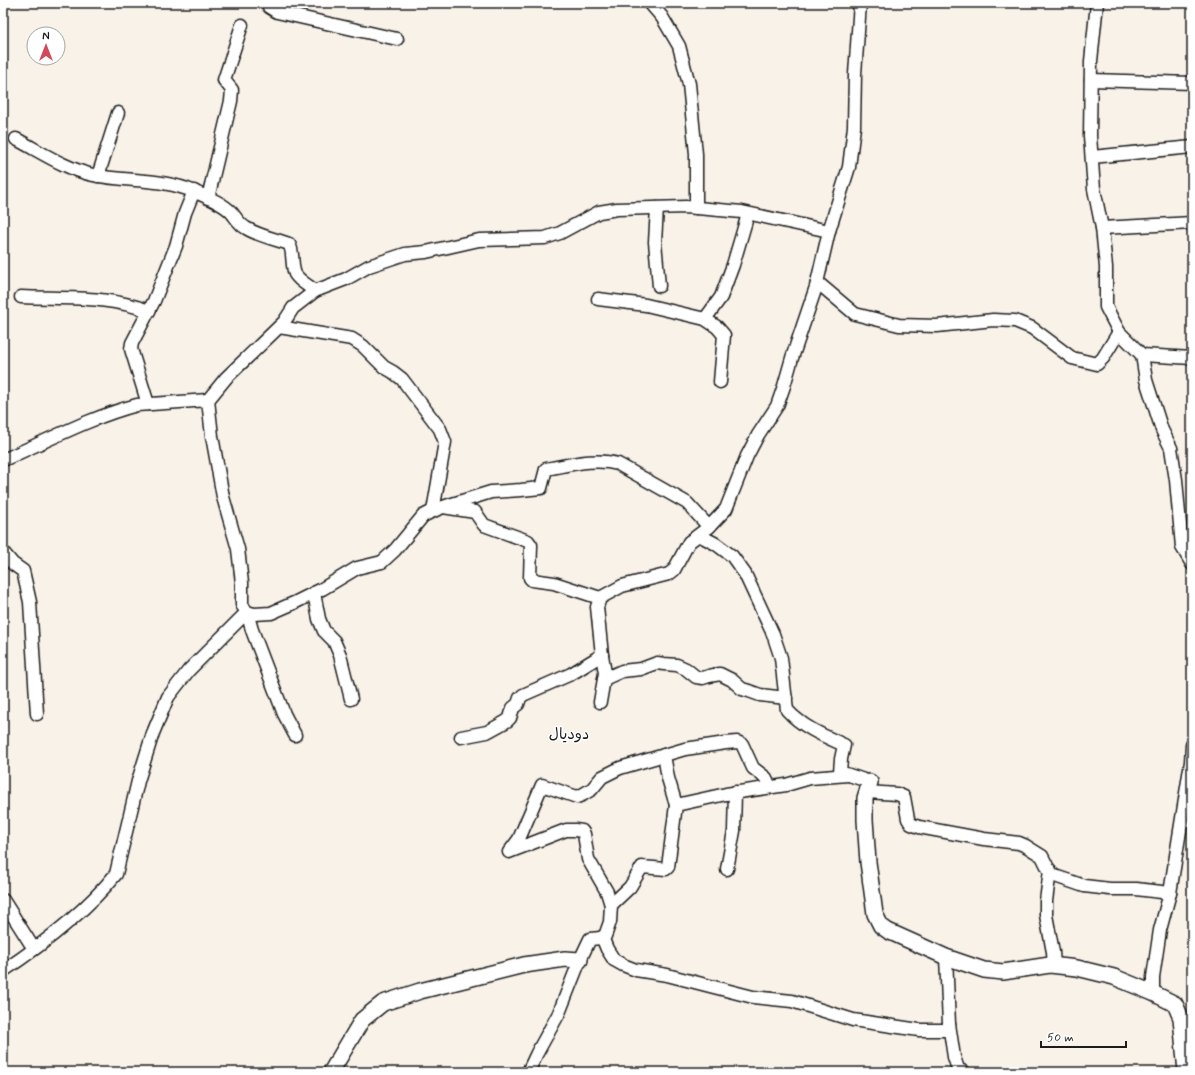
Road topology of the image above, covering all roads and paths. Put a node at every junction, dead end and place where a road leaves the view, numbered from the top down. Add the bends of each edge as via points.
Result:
1 (268, 3) edge
2 (650, 3) edge
3 (656, 3) edge
4 (860, 3) edge
5 (1097, 3) edge
6 (662, 17) junction
7 (242, 24) dead end
8 (397, 39) dead end
9 (1091, 80) junction
10 (1192, 83) edge
11 (118, 113) dead end
12 (16, 139) dead end
13 (1192, 147) edge
14 (1092, 157) junction
15 (98, 176) junction
16 (194, 191) junction
17 (208, 198) junction
18 (657, 208) junction
19 (696, 208) junction
20 (748, 214) junction
21 (1192, 223) edge
22 (1102, 228) junction
23 (829, 231) junction
24 (817, 282) junction
25 (659, 286) dead end
26 (315, 291) junction
27 (21, 297) dead end
28 (598, 299) dead end
29 (149, 311) junction
30 (705, 319) junction
31 (279, 327) junction
32 (1119, 332) junction
33 (1142, 355) junction
34 (1192, 358) edge
35 (720, 382) dead end
36 (208, 400) junction
37 (148, 404) junction
38 (3, 460) edge
39 (438, 509) junction
40 (709, 527) junction
41 (699, 535) junction
42 (3, 552) edge
43 (1192, 564) edge
44 (314, 593) junction
45 (600, 598) junction
46 (247, 612) junction
47 (602, 655) junction
48 (604, 679) junction
49 (786, 698) junction
50 (351, 699) dead end
51 (600, 702) dead end
52 (37, 714) dead end
53 (295, 735) dead end
54 (461, 737) dead end
55 (1192, 745) edge
56 (664, 755) junction
57 (848, 775) junction
58 (770, 787) junction
59 (868, 787) junction
60 (734, 792) junction
61 (676, 805) junction
62 (727, 869) dead end
63 (1050, 870) junction
64 (1170, 893) junction
65 (3, 900) edge
66 (611, 905) junction
67 (6, 914) edge
68 (602, 937) junction
69 (34, 949) junction
70 (946, 957) junction
71 (580, 960) junction
72 (1054, 966) junction
73 (3, 971) edge
74 (1153, 993) junction
75 (949, 1024) junction
76 (961, 1071) edge
77 (331, 1072) edge
78 (528, 1072) edge
79 (1186, 1072) edge

1 - 8 street via 269,7 278,12
2 - 6 street
3 - 6 street
4 - 23 street via 854,128 849,167
5 - 9 street
6 - 19 street via 679,46 689,84 696,154
7 - 17 street via 224,80 232,90 231,101
9 - 10 street
9 - 14 street
11 - 15 street
12 - 15 street via 61,163
13 - 14 street
14 - 22 street via 1094,188
15 - 16 street via 172,185
16 - 17 street
16 - 29 street via 176,246
17 - 26 street via 231,212 238,222 248,229 289,244 295,274
18 - 19 street
18 - 25 street
18 - 26 street via 599,212 560,233 545,238 479,240 405,254 369,266 346,279
19 - 20 street
20 - 23 street
20 - 30 street via 721,297
21 - 22 street
22 - 32 street via 1106,267 1106,307
23 - 24 street
24 - 32 street via 855,314 899,324 930,326 993,320 1015,321 1032,328 1072,358 1097,364
24 - 40 street via 777,406 747,456 726,509
26 - 31 street via 293,308
27 - 29 street via 97,299 134,305
28 - 30 street via 646,305
29 - 37 street via 132,342 131,349
30 - 35 street via 724,335
31 - 36 street via 226,378
31 - 39 street via 352,339 402,379 440,429 445,442
32 - 33 street
33 - 34 street
33 - 43 street via 1146,380 1162,430 1171,448 1182,547
36 - 37 street
36 - 46 street via 223,497 238,549 242,605
37 - 38 street via 108,414
39 - 40 street via 491,492 540,488 546,469 588,462 609,462 618,464 687,503
39 - 44 street via 423,516 382,562 357,568
39 - 45 street via 475,512 484,525 528,542 531,545 532,580 554,583
40 - 41 street
41 - 45 street via 689,542 674,570 669,574 622,586
41 - 49 street via 732,556 745,574 779,652
42 - 52 street via 13,564 24,571 30,602
44 - 46 street via 271,613
44 - 50 street via 324,631 334,641 340,655
45 - 47 street via 597,607
46 - 53 street via 284,714
46 - 69 street via 189,670 168,697 153,733 138,781 116,874 72,918
47 - 48 street via 606,673
47 - 54 street via 571,674 523,695 513,708 510,718 500,725 487,732
48 - 49 street via 622,671 641,669 657,663 677,665 702,678 720,674 742,689 760,695
48 - 51 street
49 - 57 street via 787,710 792,716 810,729 844,745 840,772
55 - 64 street
56 - 58 street via 726,743 742,744 753,768 766,778
56 - 61 street
56 - 66 street via 608,773 592,789 577,797 542,785 520,839 510,852 566,830 582,831 588,860 607,892
57 - 58 street via 810,778
57 - 59 street
58 - 60 street
59 - 63 street via 904,797 911,824 984,839 1019,843 1042,856
59 - 70 street via 864,820 875,914 881,926 888,931
60 - 61 street
60 - 62 street via 734,831
61 - 66 street via 668,867 642,867 630,887
63 - 64 street via 1055,876 1084,886
63 - 72 street via 1046,916
64 - 74 street via 1160,930
65 - 67 street
66 - 68 street via 610,922 605,936
67 - 69 street
68 - 71 street via 590,939
68 - 75 street via 614,960 636,970 667,975 753,997 792,1001 870,1023 919,1030 948,1030
69 - 73 street
70 - 72 street via 984,970 1003,972
70 - 75 street
71 - 77 street via 565,959 524,965 383,1003 362,1020
71 - 78 street via 559,1013
72 - 74 street via 1077,968 1114,977
74 - 79 street via 1175,1004 1181,1018
75 - 76 street via 954,1057

